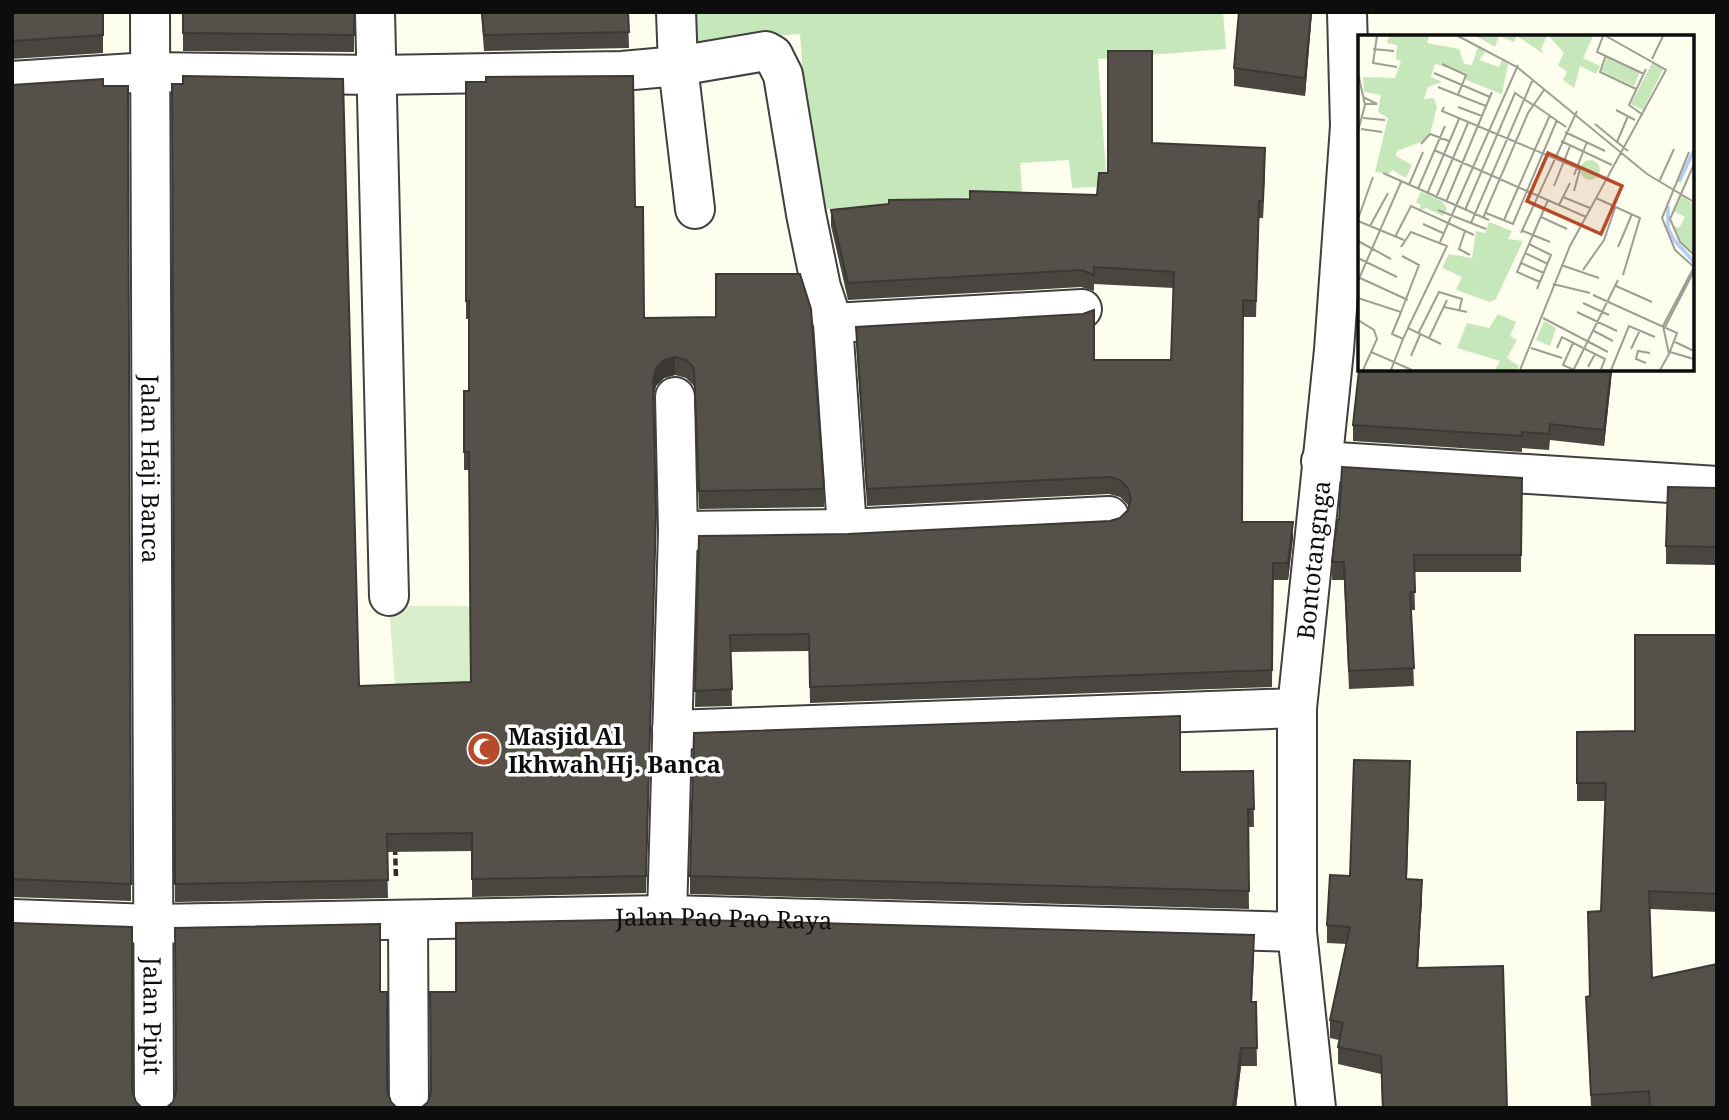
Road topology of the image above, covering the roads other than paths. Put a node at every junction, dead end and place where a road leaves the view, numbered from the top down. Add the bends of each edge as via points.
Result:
1 (150, 12) edge
2 (375, 12) edge
3 (676, 12) edge
4 (1347, 12) edge
5 (678, 66) junction
6 (149, 72) junction
7 (376, 75) junction
8 (12, 81) edge
9 (695, 209) dead end
10 (1082, 309) dead end
11 (833, 323) junction
12 (675, 397) dead end
13 (1321, 461) junction
14 (1717, 486) edge
15 (1109, 516) dead end
16 (847, 529) junction
17 (678, 531) junction
18 (389, 596) dead end
19 (1297, 709) junction
20 (672, 730) junction
21 (667, 915) junction
22 (12, 919) edge
23 (403, 920) junction
24 (152, 924) junction
25 (1297, 932) junction
26 (154, 1108) edge
27 (409, 1108) edge
28 (1316, 1108) edge

1 - 6 street, Jalan Haji Banca
2 - 7 street
3 - 5 street
4 - 13 street, Bontotangnga via 1350,126
5 - 7 street
5 - 9 street
5 - 11 street via 756,51 773,55 783,75 808,226
6 - 7 street
6 - 8 street
6 - 24 street, Jalan Haji Banca
7 - 18 street
10 - 11 street
11 - 16 street
12 - 17 street
13 - 14 street
13 - 19 street, Bontotangnga
15 - 16 street
16 - 17 street
17 - 20 street
19 - 20 street
19 - 25 street, Bontotangnga
20 - 21 street
21 - 23 street, Jalan Pao Pao Raya
21 - 25 street, Jalan Pao Pao Raya
22 - 24 street, Jalan Pao Pao Raya
23 - 24 street, Jalan Pao Pao Raya
23 - 27 street
24 - 26 street, Jalan Pipit
25 - 28 street, Bontotangnga

